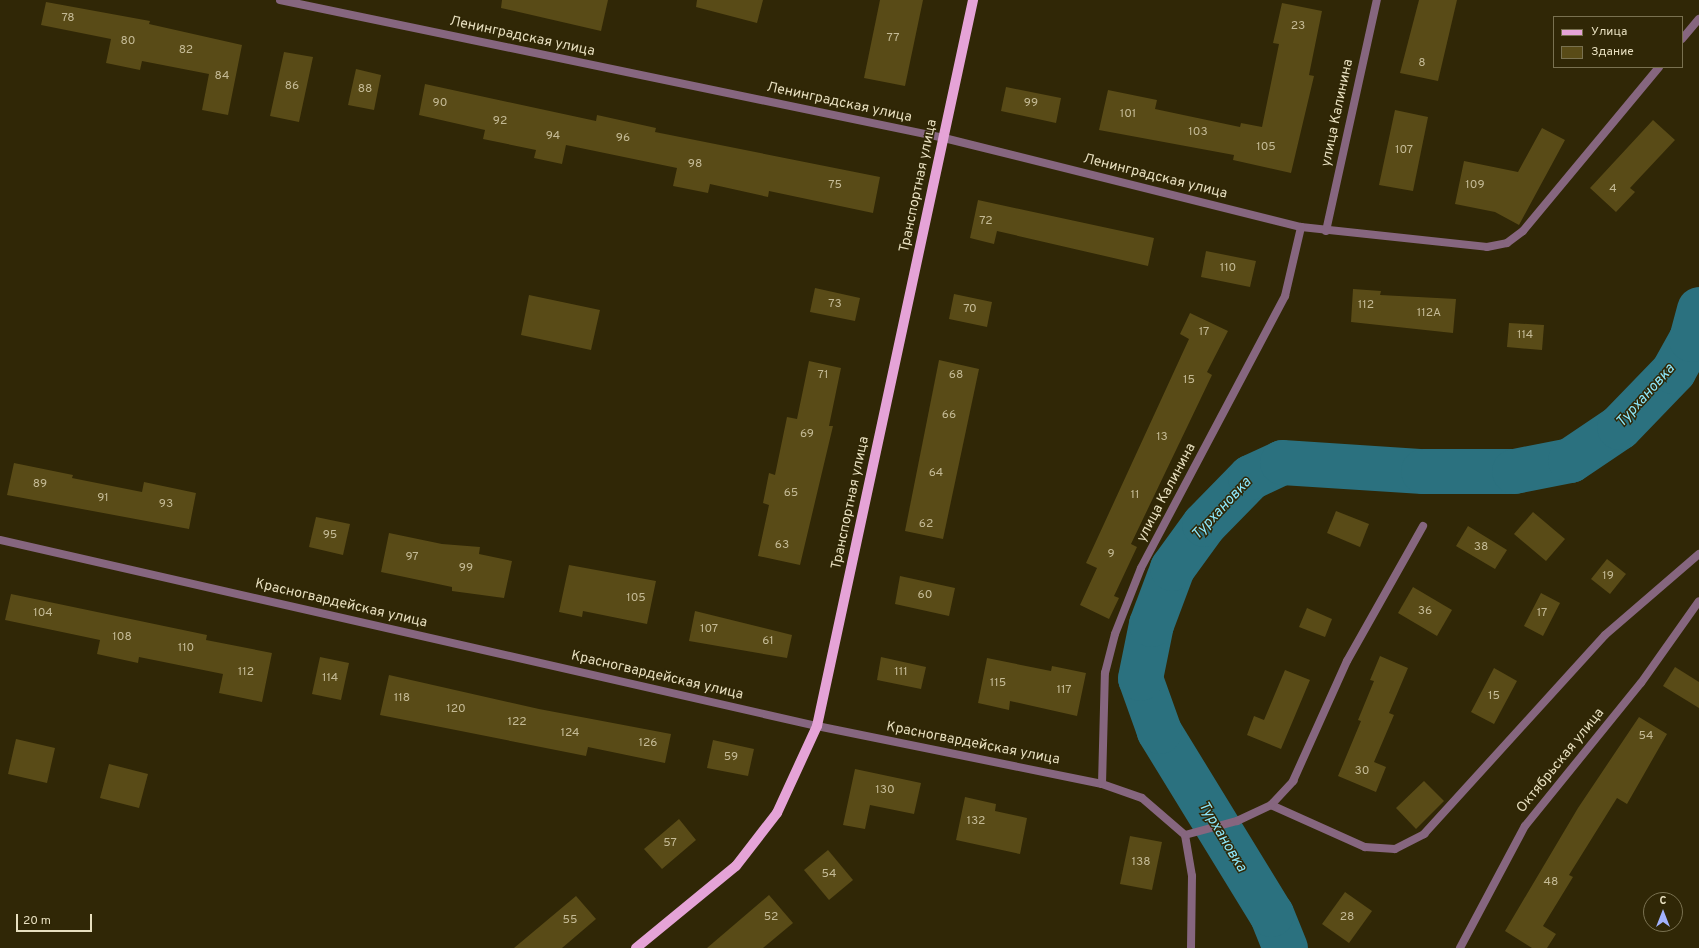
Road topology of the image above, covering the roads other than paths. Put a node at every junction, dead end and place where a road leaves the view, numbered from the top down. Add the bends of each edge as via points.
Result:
1 (280, 0) edge
2 (973, 0) edge
3 (1376, 0) edge
4 (1699, 19) edge
5 (1683, 38) edge
6 (1658, 68) edge
7 (944, 138) junction
8 (1301, 227) junction
9 (1326, 231) junction
10 (1423, 526) dead end
11 (0, 540) edge
12 (1699, 554) edge
13 (1699, 601) edge
14 (817, 726) junction
15 (1102, 784) junction
16 (1271, 805) junction
17 (1185, 835) junction
18 (636, 948) edge
19 (1191, 948) edge
20 (1460, 948) edge

1 - 7 street, Ленинградская улица
2 - 7 main road, Транспортная улица
3 - 9 street, улица Калинина
4 - 5 street
6 - 9 street, Ленинградская улица via 1523,231 1507,243 1487,247
7 - 8 street, Ленинградская улица
7 - 14 main road, Транспортная улица
8 - 9 street, Ленинградская улица
8 - 15 street, улица Калинина via 1285,296 1141,568 1115,634 1105,673
10 - 16 street via 1347,661 1293,781
11 - 14 street, Красногвардейская улица
12 - 16 street via 1605,635 1424,834 1395,849 1365,847
13 - 20 street, Октябрьская улица via 1641,683 1525,826
14 - 15 street, Красногвардейская улица
14 - 18 main road, Транспортная улица via 777,813 736,866
15 - 17 street, Красногвардейская улица via 1142,798
16 - 17 street via 1237,821
17 - 19 street via 1192,876

